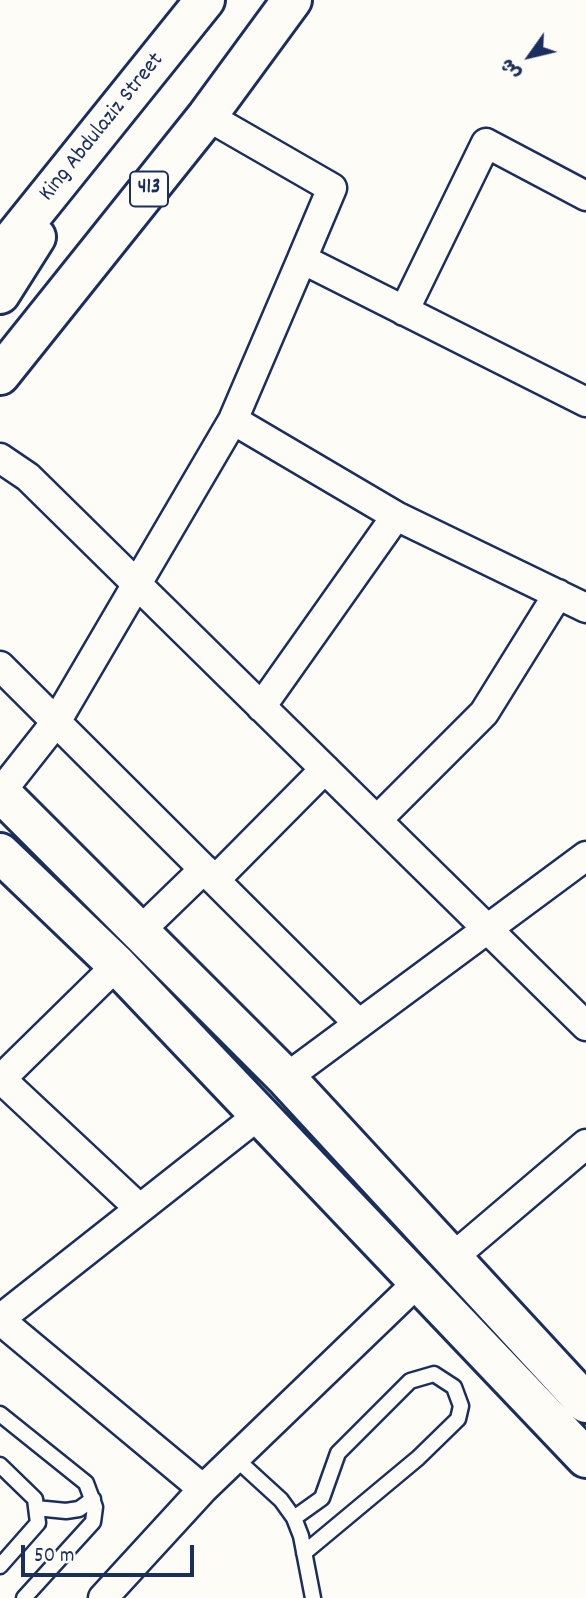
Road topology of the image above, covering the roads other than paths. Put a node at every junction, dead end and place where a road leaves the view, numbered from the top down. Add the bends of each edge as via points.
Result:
1 (205, 0) edge
2 (292, 0) edge
3 (119, 109) junction
4 (207, 116) junction
5 (586, 196) edge
6 (0, 256) edge
7 (302, 259) junction
8 (0, 294) edge
9 (404, 311) junction
10 (0, 375) edge
11 (586, 402) edge
12 (233, 421) junction
13 (4, 470) edge
14 (396, 516) junction
15 (138, 586) junction
16 (558, 594) junction
17 (586, 608) edge
18 (0, 666) edge
19 (261, 708) junction
20 (56, 722) junction
21 (325, 769) junction
22 (0, 793) edge
23 (377, 820) junction
24 (0, 853) edge
25 (586, 856) edge
26 (209, 875) junction
27 (487, 928) junction
28 (139, 932) junction
29 (117, 965) junction
30 (359, 1024) junction
31 (586, 1026) edge
32 (286, 1078) junction
33 (0, 1079) edge
34 (260, 1114) junction
35 (586, 1144) edge
36 (139, 1208) junction
37 (452, 1258) junction
38 (418, 1282) junction
39 (0, 1320) edge
40 (581, 1388) edge
41 (0, 1414) edge
42 (235, 1458) junction
43 (586, 1458) edge
44 (0, 1465) edge
45 (203, 1489) junction
46 (93, 1499) junction
47 (36, 1508) junction
48 (294, 1518) junction
49 (304, 1553) junction
50 (0, 1566) edge
51 (24, 1598) edge
52 (103, 1598) edge
53 (313, 1598) edge

1 - 3 main road, King Abdulaziz Street
2 - 4 main road, 413
3 - 6 main road, King Abdulaziz Street
3 - 8 main road
4 - 7 street via 332,188
4 - 10 main road, 413
5 - 9 street via 486,142
7 - 9 street
7 - 12 street
9 - 11 street
12 - 14 street
12 - 15 street
13 - 15 street via 29,477
14 - 16 street
14 - 19 street
15 - 19 street
15 - 20 street
16 - 17 street
16 - 23 street via 484,713
18 - 20 street
19 - 21 street
20 - 22 street
20 - 26 street
21 - 23 street
21 - 26 street
22 - 28 main road
23 - 27 street
24 - 29 main road
25 - 27 street
26 - 28 street
26 - 30 street
27 - 30 street
27 - 31 street
28 - 32 main road
29 - 33 street
29 - 34 main road
30 - 32 street
32 - 37 main road
33 - 36 street
34 - 36 street
34 - 38 main road
35 - 37 street
36 - 39 street
37 - 40 main road
38 - 42 street
38 - 43 main road
39 - 45 street
41 - 46 lane via 86,1483
42 - 45 street
42 - 48 lane
44 - 47 lane via 35,1499
45 - 52 street
46 - 47 lane via 79,1509
46 - 51 lane via 93,1522
47 - 50 lane via 38,1523
48 - 49 lane
48 - 49 lane via 322,1498 338,1453 410,1381 434,1374 454,1387 461,1406 458,1419
49 - 53 lane

